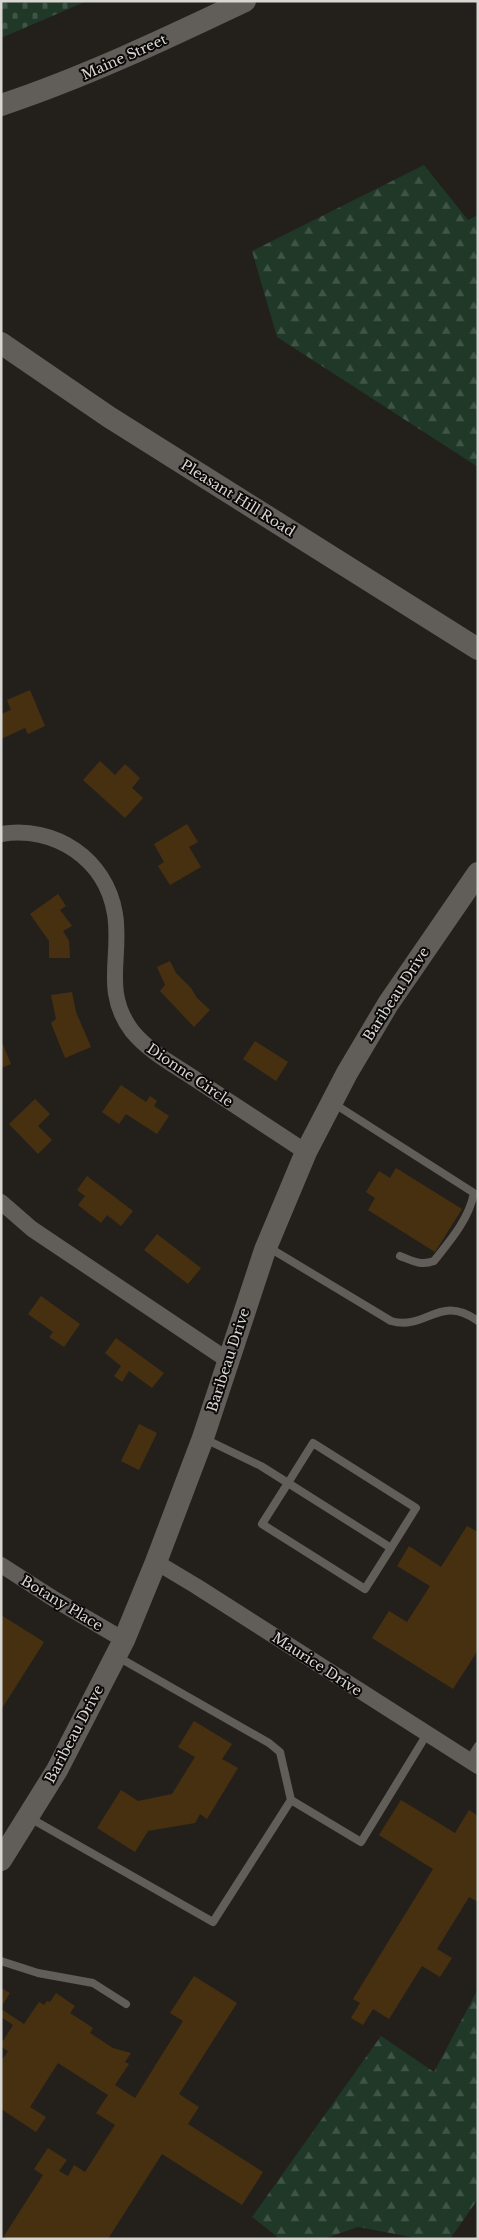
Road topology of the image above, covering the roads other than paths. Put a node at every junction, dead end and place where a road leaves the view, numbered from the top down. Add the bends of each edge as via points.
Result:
1 (245, 1) edge
2 (1, 105) edge
3 (1, 343) edge
4 (478, 650) edge
5 (1, 834) edge
6 (478, 873) edge
7 (332, 1102) junction
8 (306, 1152) junction
9 (1, 1202) edge
10 (266, 1246) junction
11 (400, 1256) dead end
12 (478, 1322) edge
13 (229, 1361) junction
14 (203, 1438) junction
15 (288, 1483) junction
16 (391, 1548) junction
17 (156, 1562) junction
18 (1, 1565) edge
19 (119, 1648) junction
20 (427, 1734) junction
21 (478, 1746) edge
22 (473, 1763) edge
23 (291, 1800) junction
24 (28, 1817) junction
25 (1, 1860) edge
26 (1, 1961) edge
27 (126, 2004) dead end

1 - 2 street, Maine Street via 130,55 52,88
3 - 4 street, Pleasant Hill Road via 109,417
5 - 8 street, Dionne Circle via 26,832 49,836 70,845 92,863 112,900 115,916 114,985 124,1017 132,1030 142,1042 180,1069
6 - 7 street, Baribeau Drive via 388,1004
7 - 8 street, Baribeau Drive
7 - 11 lane via 474,1193 465,1218 434,1261 417,1263
8 - 10 street, Baribeau Drive
9 - 13 street via 32,1229
10 - 12 lane via 391,1321 401,1324 458,1310
10 - 13 street, Baribeau Drive
13 - 14 street, Baribeau Drive
14 - 15 lane
14 - 17 street, Baribeau Drive
15 - 16 lane
15 - 16 lane via 313,1443 329,1453 416,1508
15 - 16 lane via 262,1524 357,1584 365,1589
17 - 19 street, Baribeau Drive
17 - 20 street, Maurice Drive
18 - 19 street, Botany Place via 54,1599
19 - 23 lane via 280,1752
19 - 24 street, Baribeau Drive via 94,1700
20 - 22 street, Maurice Drive
20 - 23 lane via 361,1842
21 - 22 lane
23 - 24 lane via 212,1922
24 - 25 street, Baribeau Drive
26 - 27 lane via 38,1973 93,1983

